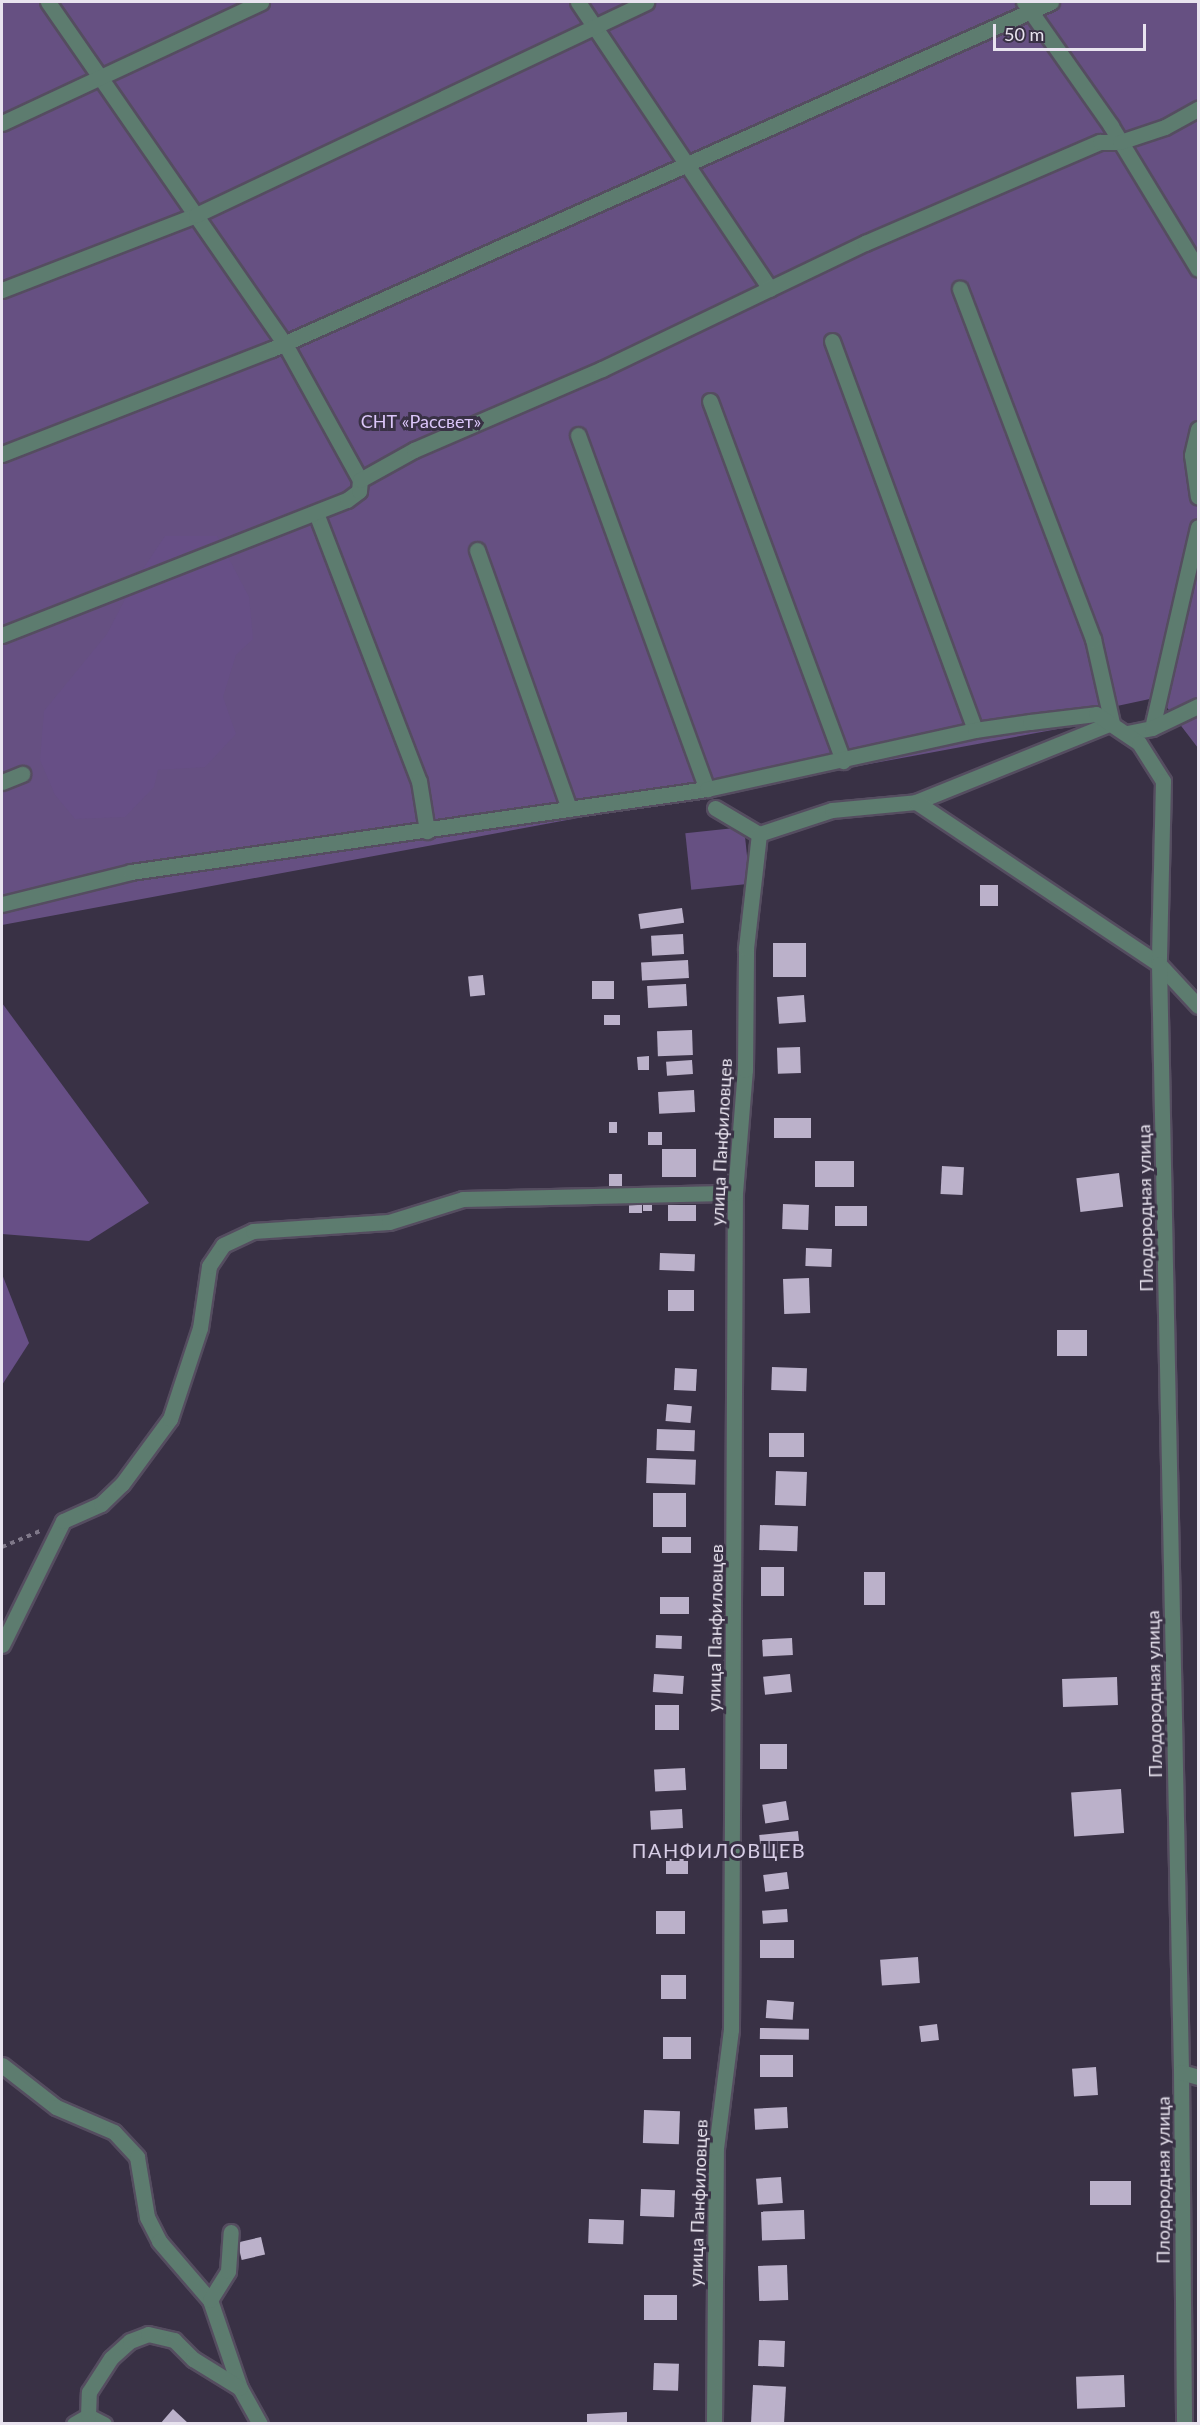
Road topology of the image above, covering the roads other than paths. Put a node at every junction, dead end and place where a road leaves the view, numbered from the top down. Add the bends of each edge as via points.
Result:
1 (48, 2) edge
2 (261, 2) edge
3 (578, 2) edge
4 (646, 2) edge
5 (1051, 2) edge
6 (1027, 6) edge
7 (594, 25) junction
8 (100, 77) junction
9 (1198, 110) edge
10 (2, 123) edge
11 (1120, 142) junction
12 (687, 164) junction
13 (196, 215) junction
14 (1198, 269) edge
15 (960, 288) dead end
16 (770, 289) junction
17 (2, 290) edge
18 (832, 341) dead end
19 (285, 344) junction
20 (710, 401) dead end
21 (1198, 429) edge
22 (578, 435) dead end
23 (2, 454) edge
24 (360, 480) junction
25 (1198, 497) edge
26 (316, 513) junction
27 (1198, 527) edge
28 (477, 549) dead end
29 (2, 635) edge
30 (1198, 706) edge
31 (1112, 723) junction
32 (1152, 728) junction
33 (975, 730) junction
34 (1127, 733) junction
35 (843, 762) junction
36 (22, 774) dead end
37 (2, 782) edge
38 (707, 789) junction
39 (916, 802) junction
40 (716, 808) dead end
41 (569, 809) junction
42 (427, 831) junction
43 (759, 834) junction
44 (2, 904) edge
45 (1159, 964) junction
46 (1198, 1006) edge
47 (735, 1193) junction
48 (2, 1645) edge
49 (2, 2066) edge
50 (1181, 2072) junction
51 (1198, 2077) edge
52 (231, 2232) dead end
53 (210, 2300) junction
54 (240, 2388) junction
55 (88, 2416) junction
56 (74, 2424) edge
57 (104, 2424) edge
58 (260, 2424) edge
59 (714, 2424) edge
60 (1184, 2424) edge

1 - 8 street
2 - 8 street
3 - 7 street
4 - 7 street
5 - 6 street
6 - 11 street
6 - 12 street
7 - 12 street
7 - 13 street
8 - 10 street
8 - 13 street
9 - 11 street via 1165,127
11 - 14 street
11 - 16 street via 1100,142
12 - 16 street
12 - 19 street
13 - 17 street
13 - 19 street
15 - 31 street via 1093,639
16 - 24 street via 602,369 414,450
18 - 33 street
19 - 23 street
19 - 24 street
20 - 35 street
21 - 25 street via 1192,455
22 - 38 street
24 - 26 street via 359,490 347,500
26 - 29 street
26 - 42 street via 419,781
27 - 32 street
28 - 41 street
30 - 32 street
31 - 33 street, Плодородная улица via 1096,714
31 - 34 street, Плодородная улица
31 - 39 street
32 - 34 street
33 - 35 street, Плодородная улица
34 - 45 street, Плодородная улица via 1139,743 1163,781
35 - 38 street, Плодородная улица
36 - 37 street
38 - 41 street, Плодородная улица
39 - 43 street via 832,810
39 - 45 street
40 - 43 street
41 - 42 street, Плодородная улица
42 - 44 street, Плодородная улица via 131,872
43 - 47 street, улица Панфиловцев via 746,948 745,1070
45 - 46 street
45 - 50 street, Плодородная улица
47 - 48 street via 463,1199 389,1222 253,1231 223,1245 209,1266 200,1328 170,1419 122,1484 101,1504 63,1521
47 - 59 street, улица Панфиловцев via 730,2030 716,2148
49 - 53 street via 56,2107 114,2132 137,2157 147,2217 159,2241
50 - 51 street
50 - 60 street, Плодородная улица
52 - 53 street via 228,2271
53 - 54 street
54 - 55 street via 194,2359 174,2340 148,2334 130,2341 111,2358 89,2392
54 - 58 street
55 - 56 street
55 - 57 street

